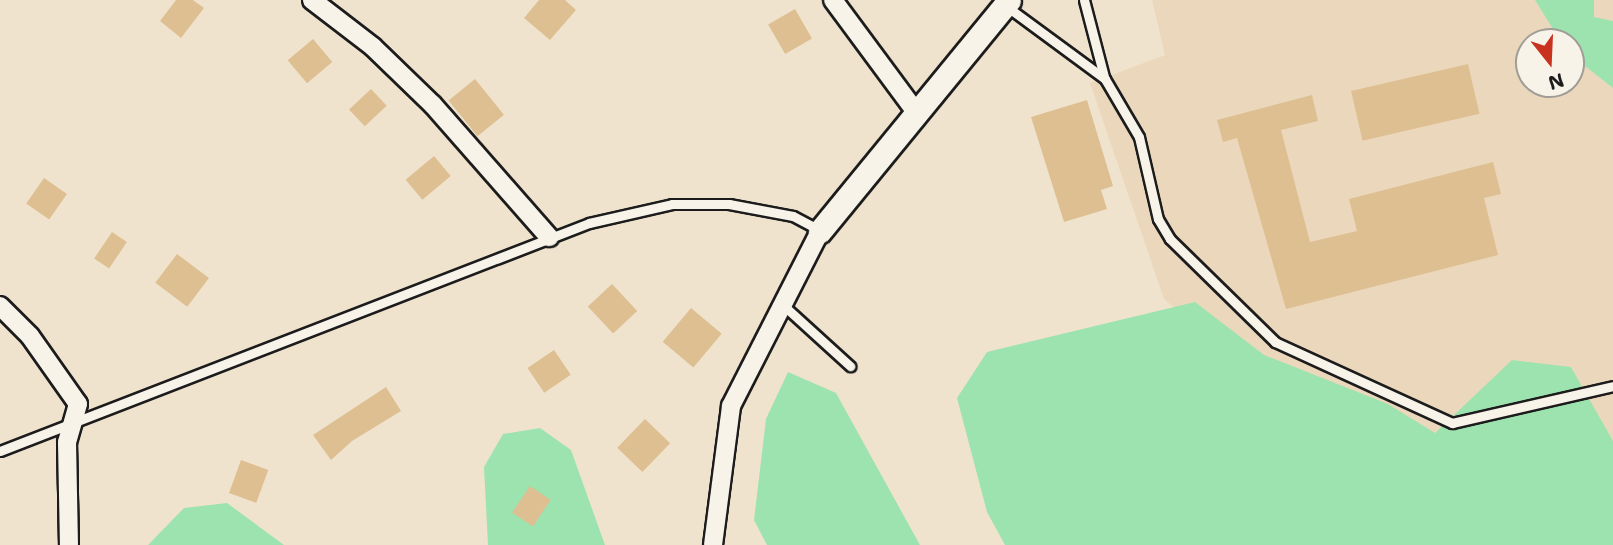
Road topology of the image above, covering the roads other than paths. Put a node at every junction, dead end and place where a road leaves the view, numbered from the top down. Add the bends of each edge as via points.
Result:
1 (833, 0) edge
2 (1084, 0) edge
3 (324, 3) edge
4 (1007, 3) edge
5 (1105, 79) junction
6 (916, 112) junction
7 (820, 231) junction
8 (549, 237) junction
9 (783, 305) junction
10 (0, 306) edge
11 (850, 366) dead end
12 (1613, 386) edge
13 (78, 419) junction
14 (0, 451) edge
15 (69, 545) edge
16 (713, 545) edge

1 - 6 street
2 - 5 lane
3 - 8 street via 433,105
4 - 5 lane
4 - 6 street
5 - 12 lane via 1139,137 1158,219 1170,239 1276,342 1452,423
6 - 7 street
7 - 8 lane via 769,210 672,204
7 - 9 street
8 - 13 lane
9 - 11 lane
9 - 16 street via 731,406
10 - 13 street via 70,388 78,404
13 - 14 lane
13 - 15 street via 66,442

